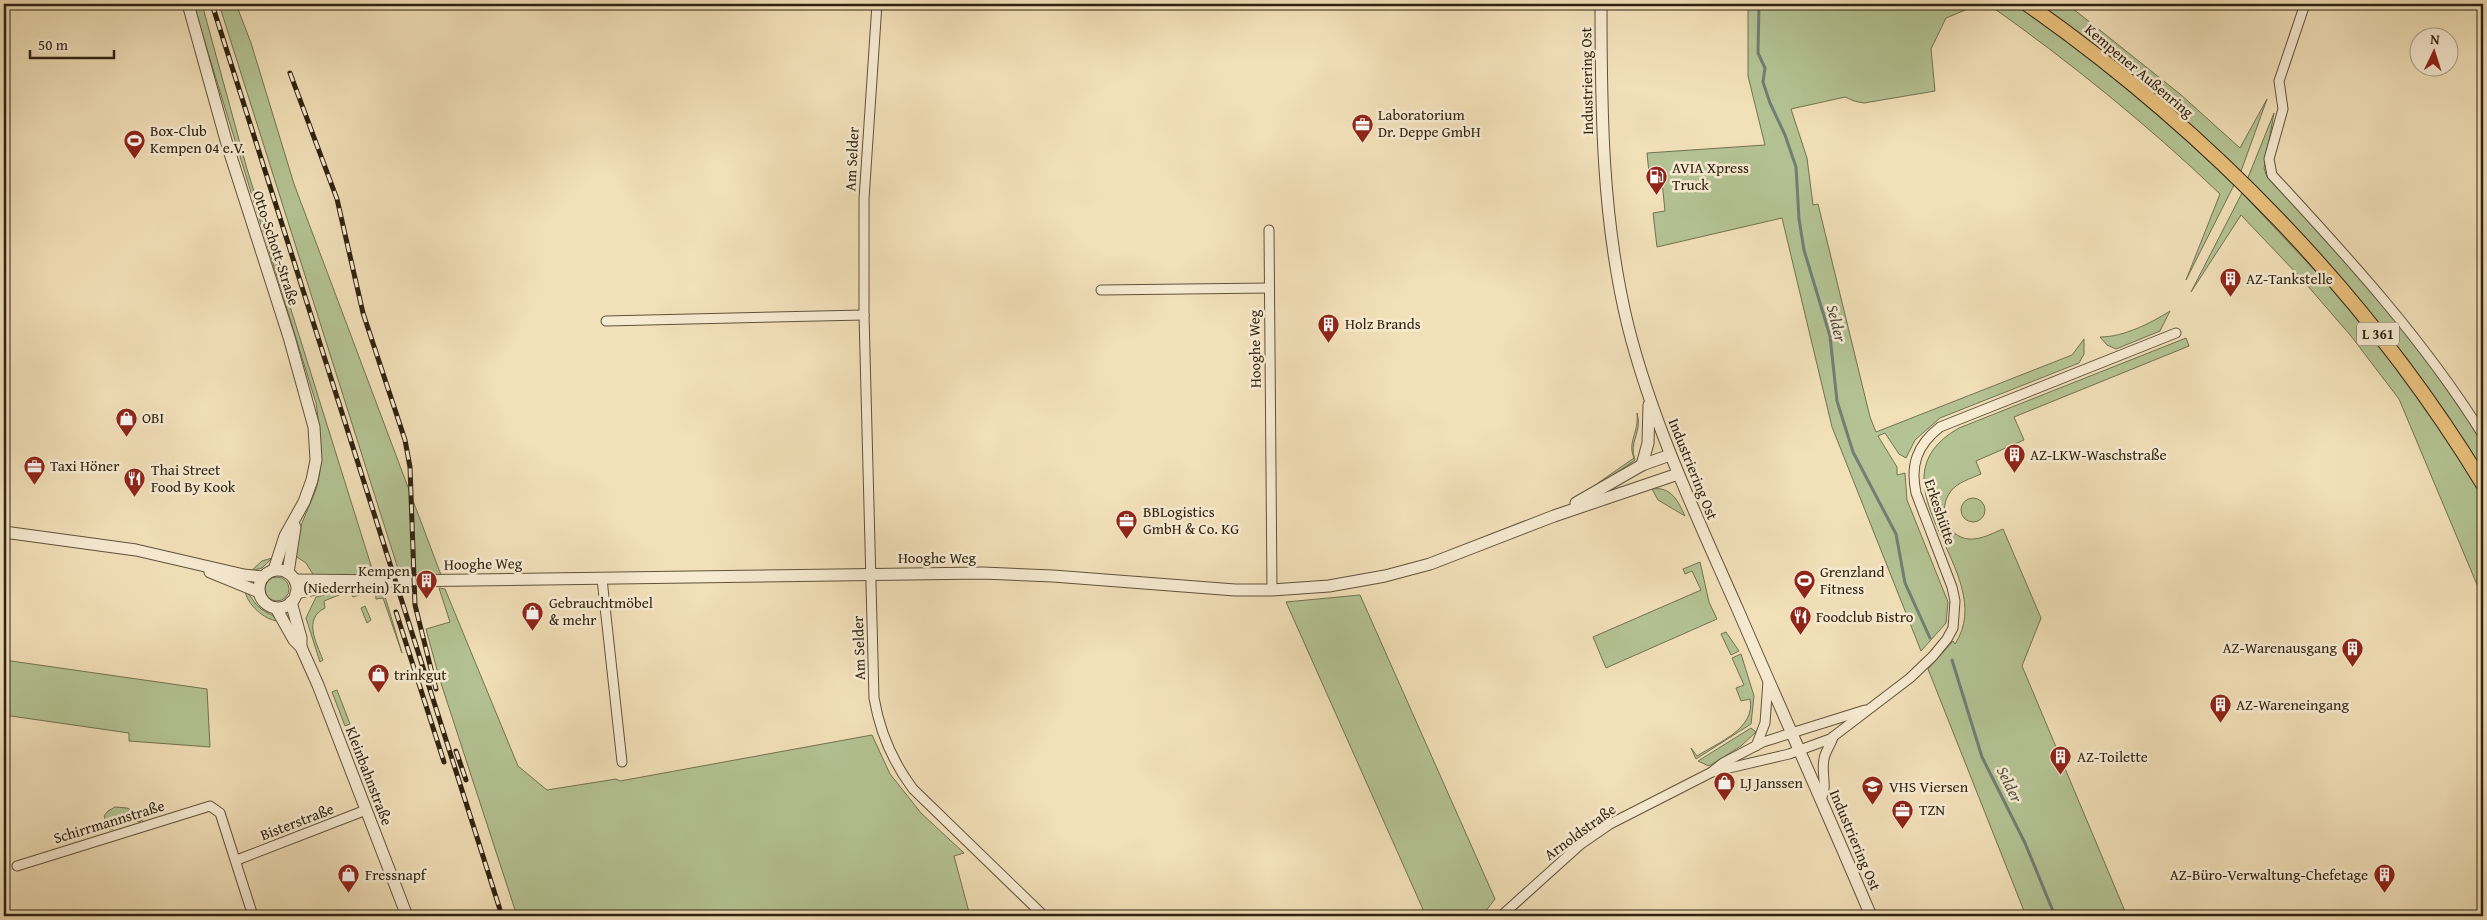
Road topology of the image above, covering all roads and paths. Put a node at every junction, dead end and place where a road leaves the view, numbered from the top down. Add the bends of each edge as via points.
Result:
1 (188, 4) edge
2 (877, 4) edge
3 (1601, 4) edge
4 (2028, 4) edge
5 (2305, 4) edge
6 (1269, 230) dead end
7 (1269, 288) junction
8 (1101, 290) dead end
9 (864, 316) junction
10 (606, 321) dead end
11 (2176, 333) dead end
12 (1649, 395) junction
13 (2483, 435) edge
14 (1670, 455) junction
15 (1642, 465) junction
16 (1678, 474) junction
17 (2483, 484) edge
18 (304, 502) junction
19 (1554, 516) junction
20 (4, 532) edge
21 (186, 562) junction
22 (274, 570) junction
23 (870, 573) junction
24 (291, 576) junction
25 (263, 577) junction
26 (602, 579) junction
27 (365, 581) junction
28 (1272, 590) junction
29 (259, 592) junction
30 (294, 597) junction
31 (276, 608) junction
32 (301, 647) junction
33 (1768, 682) junction
34 (1868, 709) junction
35 (1792, 734) junction
36 (1834, 737) junction
37 (1756, 746) junction
38 (1800, 751) junction
39 (622, 762) dead end
40 (1712, 772) junction
41 (1821, 799) junction
42 (366, 810) junction
43 (237, 860) junction
44 (16, 866) dead end
45 (253, 916) edge
46 (407, 916) edge
47 (1044, 916) edge
48 (1501, 916) edge
49 (1871, 916) edge

1 - 18 street, Otto-Schott-Straße via 227,144 309,402 316,438 316,460
2 - 9 street, Am Selder via 864,199
3 - 12 street, Industriering Ost via 1601,94 1608,212 1628,326
4 - 17 main road, Kempener Außenring / L 361 via 2166,112 2256,197 2365,317 2460,446
5 - 13 street via 2279,81 2283,109 2269,159 2272,175 2364,275 2467,409
6 - 7 street, Hooghe Weg
7 - 8 street, Hooghe Weg
7 - 28 street, Hooghe Weg
9 - 10 street
9 - 23 street, Am Selder
11 - 34 street, Erkeshütte via 1940,427 1923,441 1917,452 1913,478 1916,494 1952,587 1955,615 1947,639 1933,656 1910,678
12 - 14 street, Industriering Ost
12 - 15 street via 1648,443
14 - 15 street, Hooghe Weg
14 - 16 street, Industriering Ost
15 - 19 street, Hooghe Weg
16 - 19 street, Hooghe Weg
16 - 33 street, Industriering Ost
18 - 22 street, Otto-Schott-Straße via 285,536
18 - 24 street, Otto-Schott-Straße via 292,537
19 - 28 street, Hooghe Weg via 1430,564 1385,576 1329,586
20 - 21 street via 136,550
21 - 25 street
21 - 29 street
22 - 24 street
22 - 25 street
23 - 26 street, Hooghe Weg
23 - 28 street, Hooghe Weg via 1014,574
23 - 47 street, Am Selder via 874,698 878,721 898,769 928,806
24 - 27 street, Hooghe Weg
24 - 30 street
25 - 29 street
26 - 27 street, Hooghe Weg
26 - 39 street
27 - 30 street, Hooghe Weg
29 - 31 street via 265,602
30 - 31 street
30 - 32 street, Kleinbahnstraße
31 - 32 street, Kleinbahnstraße
32 - 42 street, Kleinbahnstraße
33 - 35 street, Industriering Ost
33 - 37 street via 1765,724
34 - 35 street, Erkeshütte
34 - 36 street, Erkeshütte
35 - 37 street, Arnoldstraße
35 - 38 street, Industriering Ost
36 - 38 street, Erkeshütte
36 - 41 street via 1824,756 1826,790
37 - 40 street, Arnoldstraße
38 - 40 street, Arnoldstraße
38 - 41 street, Industriering Ost
40 - 48 street, Arnoldstraße via 1610,824 1581,844
41 - 49 street, Industriering Ost
42 - 43 street, Bisterstraße
42 - 46 street, Kleinbahnstraße
43 - 44 street, Schirrmannstraße via 220,813 210,806
43 - 45 street

